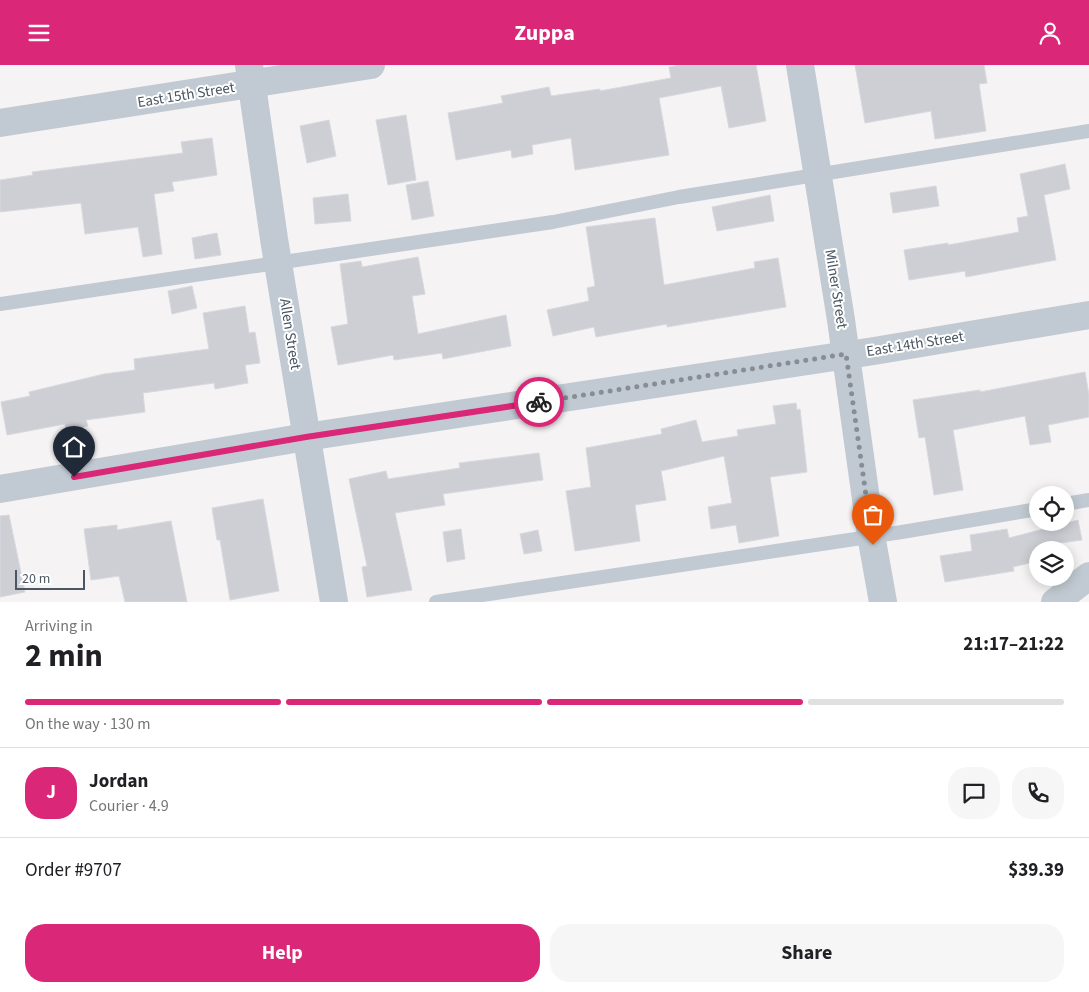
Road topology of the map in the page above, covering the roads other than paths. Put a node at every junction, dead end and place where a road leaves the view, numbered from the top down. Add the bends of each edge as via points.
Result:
1 (371, 65) edge
2 (800, 65) edge
3 (250, 75) edge
4 (0, 123) edge
5 (1089, 131) edge
6 (818, 175) junction
7 (279, 263) junction
8 (0, 304) edge
9 (1089, 315) edge
10 (846, 354) junction
11 (306, 437) junction
12 (0, 489) edge
13 (1089, 500) edge
14 (1074, 503) edge
15 (1029, 510) edge
16 (871, 535) junction
17 (1089, 576) edge
18 (334, 602) edge
19 (436, 602) edge
20 (883, 602) edge
21 (1055, 602) edge

1 - 3 street, East 15th Street
2 - 6 street, Milner Street
3 - 4 street, East 15th Street
3 - 7 street, Allen Street
5 - 6 lane
6 - 7 lane via 553,222
6 - 10 street, Milner Street
7 - 8 lane
7 - 11 street, Allen Street
9 - 10 street, East 14th Street
10 - 11 street, East 14th Street
10 - 16 street, Milner Street
11 - 12 street, East 14th Street
11 - 18 street, Allen Street
13 - 14 lane
15 - 16 lane
16 - 19 lane
16 - 20 street, Milner Street
17 - 21 street

